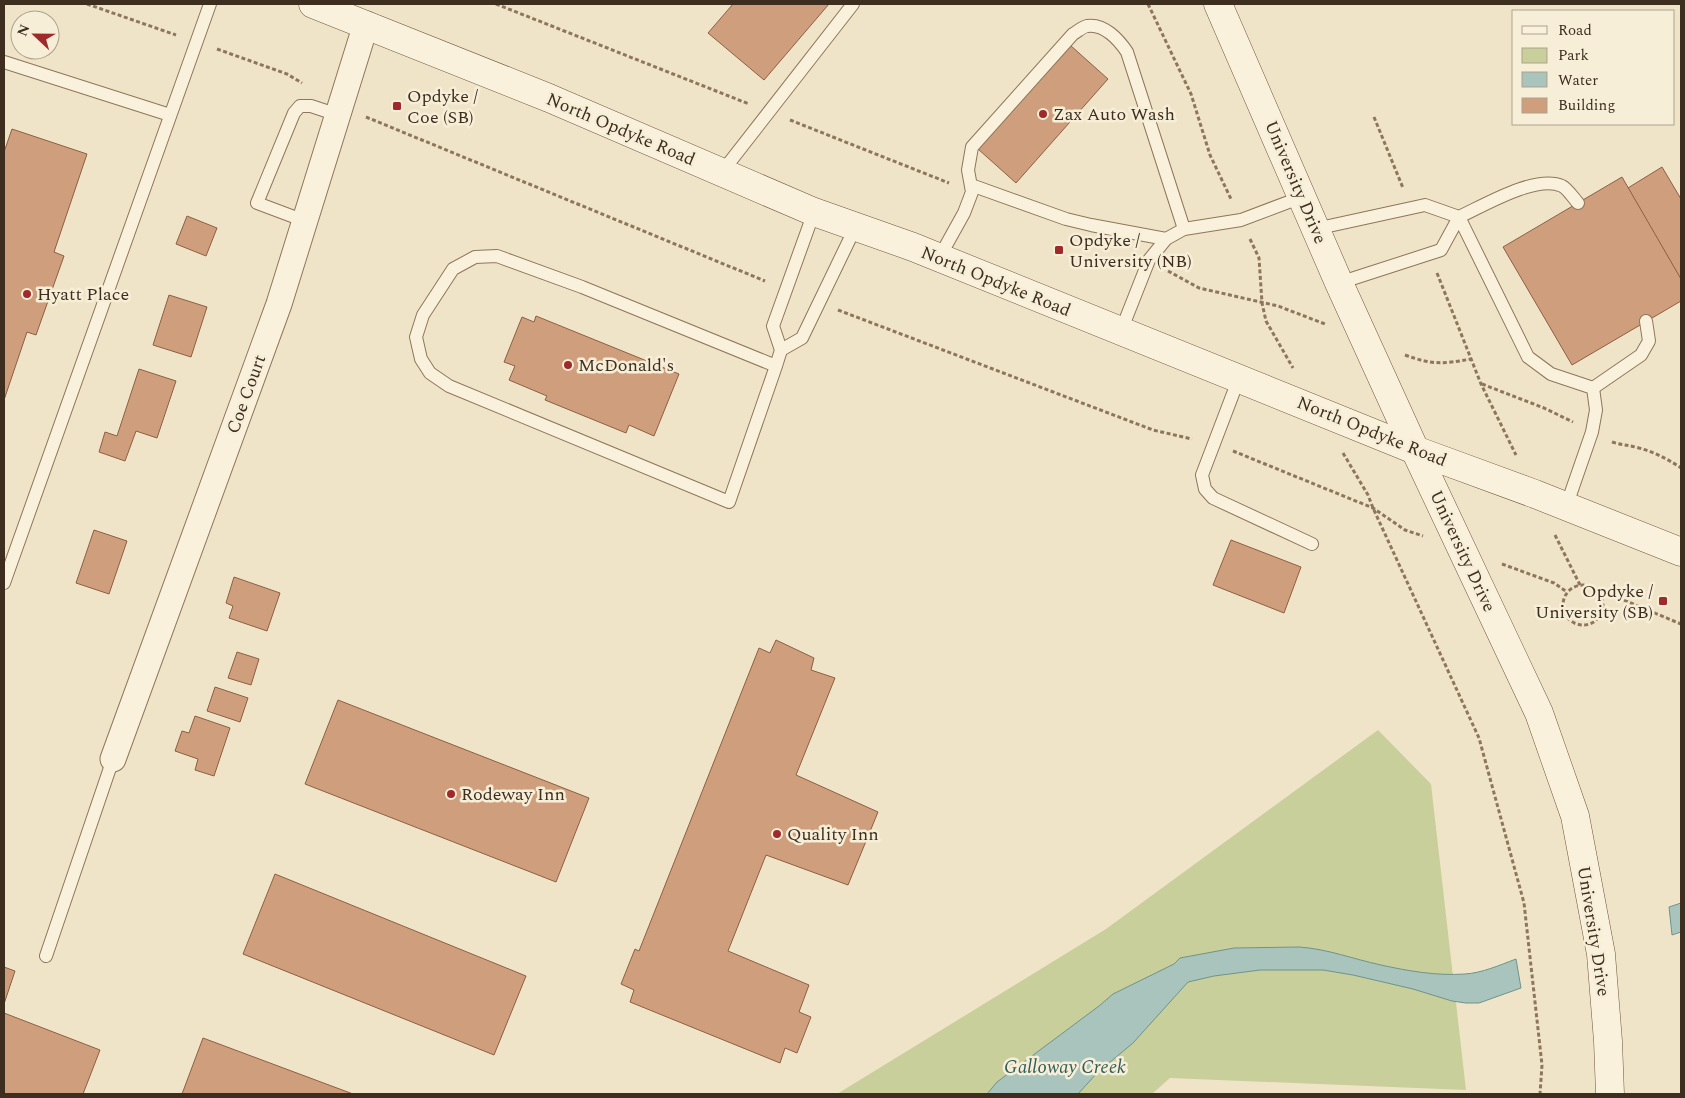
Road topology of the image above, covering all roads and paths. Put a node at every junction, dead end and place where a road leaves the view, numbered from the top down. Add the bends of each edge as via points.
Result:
1 (86, 4) edge
2 (210, 4) edge
3 (313, 4) edge
4 (496, 4) edge
5 (853, 4) edge
6 (1148, 4) edge
7 (1218, 4) edge
8 (366, 24) junction
9 (197, 42) junction
10 (4, 62) edge
11 (339, 111) junction
12 (769, 111) junction
13 (170, 115) junction
14 (1374, 117) dead end
15 (722, 172) junction
16 (971, 188) junction
17 (1404, 190) dead end
18 (1302, 197) junction
19 (1233, 203) dead end
20 (1578, 203) dead end
21 (814, 212) junction
22 (1459, 218) junction
23 (304, 221) junction
24 (856, 226) junction
25 (1184, 228) junction
26 (1315, 229) junction
27 (1250, 238) dead end
28 (1166, 239) junction
29 (939, 258) junction
30 (1150, 260) junction
31 (1437, 274) dead end
32 (1339, 283) junction
33 (785, 290) junction
34 (819, 303) junction
35 (1262, 303) junction
36 (1278, 306) dead end
37 (1266, 321) dead end
38 (1646, 322) dead end
39 (1121, 331) junction
40 (781, 350) junction
41 (1471, 359) junction
42 (1423, 362) dead end
43 (776, 366) junction
44 (1239, 378) junction
45 (1481, 384) junction
46 (1593, 388) junction
47 (1495, 412) dead end
48 (1573, 422) dead end
49 (1612, 442) dead end
50 (1214, 443) junction
51 (1415, 450) junction
52 (1681, 468) edge
53 (1368, 495) dead end
54 (1566, 507) junction
55 (1372, 508) junction
56 (1406, 530) dead end
57 (1312, 544) dead end
58 (1681, 552) edge
59 (1572, 568) dead end
60 (1554, 582) dead end
61 (4, 583) edge
62 (1580, 585) junction
63 (1567, 592) junction
64 (1599, 594) junction
65 (1681, 624) edge
66 (112, 759) joint
67 (46, 956) dead end
68 (1540, 1094) edge
69 (1610, 1094) edge

1 - 9 path
2 - 9 lane
3 - 8 main road, North Opdyke Road
4 - 12 path
5 - 12 lane
6 - 19 path via 1191,94 1210,155
7 - 18 main road, University Drive
8 - 11 street, Coe Court
8 - 15 main road, North Opdyke Road
9 - 11 path via 287,74
9 - 13 lane
10 - 13 lane
11 - 23 street, Coe Court
11 - 23 lane via 300,106 294,113 257,203
11 - 33 path
12 - 15 lane
12 - 16 path
13 - 61 lane
14 - 17 path
15 - 21 main road, North Opdyke Road
16 - 25 lane via 968,159 979,138 1073,34 1086,26 1098,27 1118,39 1127,52
16 - 28 lane via 1066,219
16 - 29 lane via 964,213
18 - 25 lane via 1241,220
18 - 26 main road, University Drive
20 - 22 lane via 1562,186 1524,186
21 - 24 main road, North Opdyke Road
21 - 33 lane
22 - 26 lane via 1425,205
22 - 32 lane via 1441,250
22 - 46 lane via 1528,357 1550,374
23 - 66 street, Coe Court via 279,304
24 - 29 main road, North Opdyke Road
24 - 34 lane
25 - 28 lane
26 - 32 main road, University Drive
27 - 35 path via 1259,258
28 - 30 lane
29 - 39 main road, North Opdyke Road
30 - 35 path via 1199,288
30 - 39 lane
31 - 41 path
32 - 51 main road, University Drive
33 - 40 lane via 773,326
34 - 40 lane via 802,338
34 - 50 path via 1153,430
35 - 36 path
35 - 37 path
38 - 46 lane via 1649,341 1641,355
39 - 44 main road, North Opdyke Road
40 - 43 lane
41 - 42 path via 1437,364
41 - 45 path
43 - 43 lane via 497,256 476,256 453,269 423,315 416,337 421,359 430,373 449,386 729,502
44 - 50 lane
44 - 51 main road, North Opdyke Road
45 - 47 path
45 - 48 path
46 - 54 lane via 1596,410 1592,432
49 - 52 path via 1659,455
50 - 55 path
50 - 57 lane via 1202,476 1205,489 1213,498
51 - 54 main road, North Opdyke Road
51 - 69 main road, University Drive via 1539,713 1574,816 1601,954
53 - 55 path
54 - 58 main road, North Opdyke Road
55 - 56 path
55 - 68 path via 1479,738 1524,903 1542,1065
59 - 62 path
60 - 63 path
62 - 63 path
62 - 64 path
63 - 64 path via 1563,606 1565,613 1569,620 1582,625 1596,620 1600,614
64 - 65 path via 1614,596
66 - 67 lane

